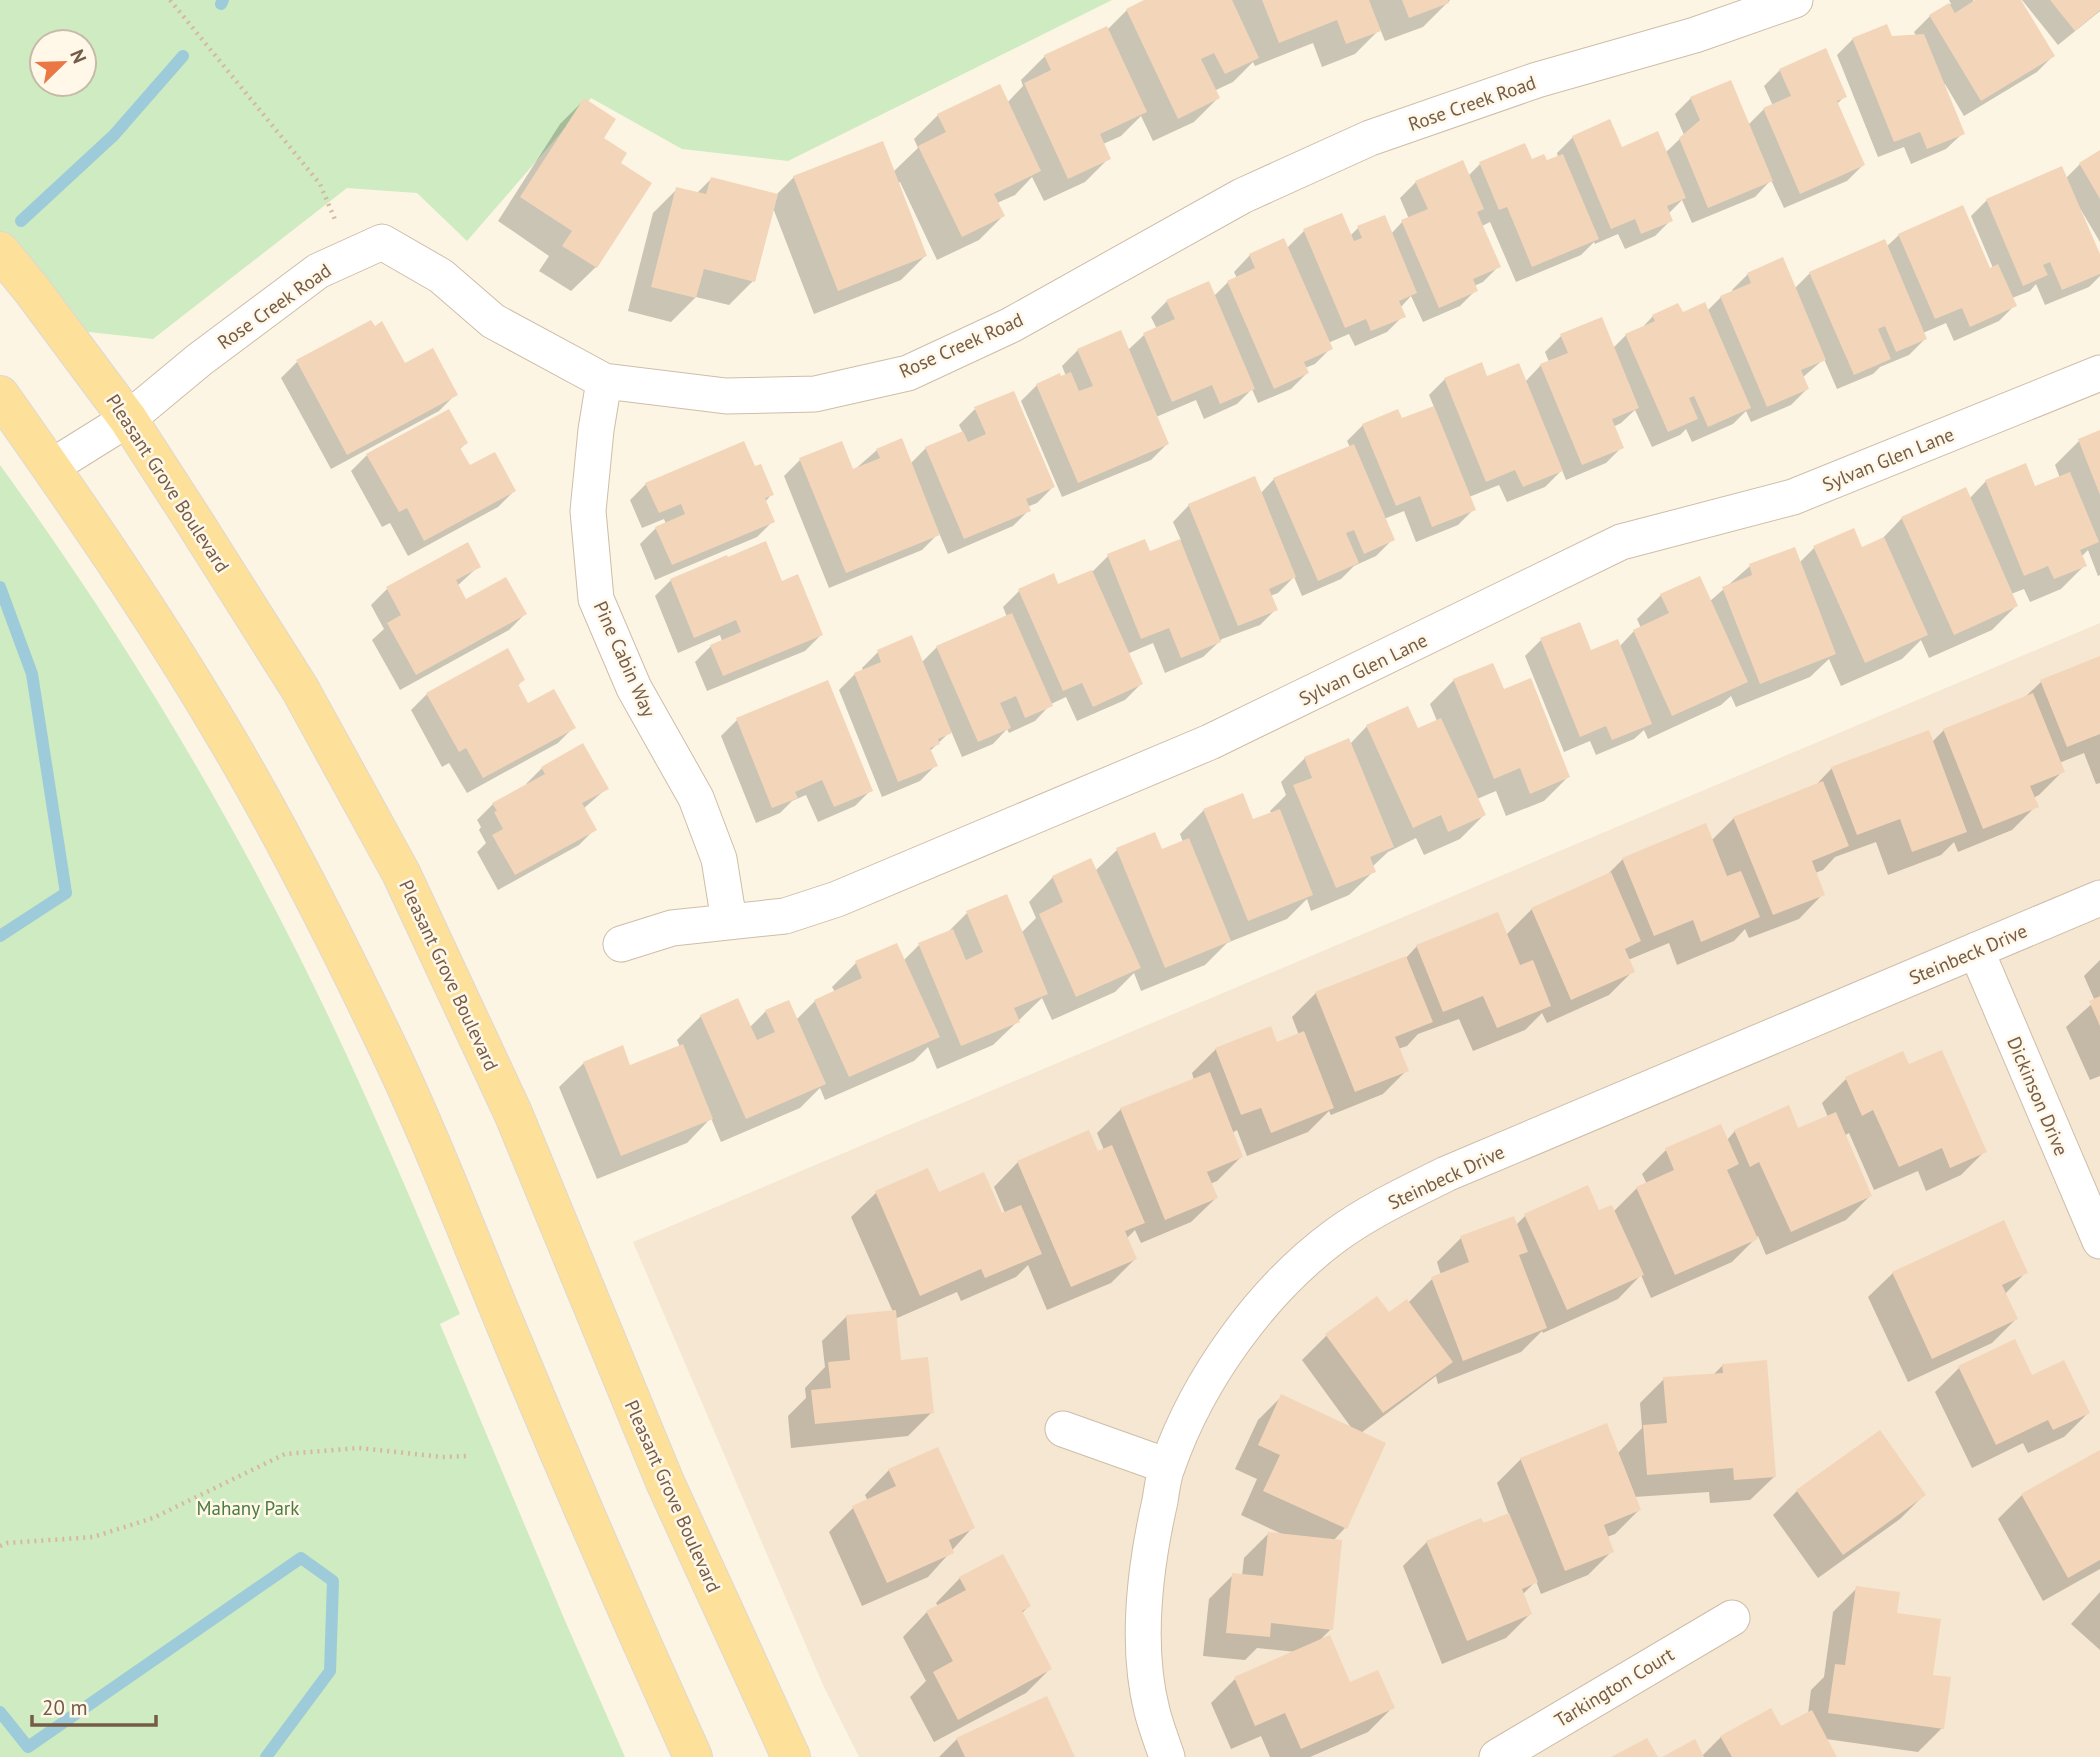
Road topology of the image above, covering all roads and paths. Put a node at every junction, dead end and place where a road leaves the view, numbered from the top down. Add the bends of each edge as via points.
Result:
1 (170, 0) edge
2 (1795, 0) edge
3 (0, 251) edge
4 (351, 256) junction
5 (2100, 373) edge
6 (604, 381) junction
7 (0, 395) edge
8 (128, 419) junction
9 (51, 467) junction
10 (2100, 898) edge
11 (729, 921) junction
12 (621, 944) dead end
13 (1976, 950) junction
14 (2100, 1241) edge
15 (1063, 1429) dead end
16 (467, 1456) dead end
17 (1167, 1466) junction
18 (0, 1546) edge
19 (1732, 1618) dead end
20 (693, 1757) edge
21 (791, 1757) edge
22 (1167, 1757) edge
23 (1497, 1757) edge

1 - 4 path via 320,184
2 - 6 street, Rose Creek Road via 1695,35 1537,80 1370,138 1242,196 1012,325 908,373 815,394 726,396
3 - 8 main road, Pleasant Grove Boulevard
4 - 6 street, Rose Creek Road via 382,242 440,276 494,321
4 - 8 street, Rose Creek Road via 318,271
5 - 11 street, Sylvan Glen Lane via 1793,497 1621,542 1343,679 1135,774 837,899 785,916
6 - 11 street, Pine Cabin Way via 588,512 596,599 634,688 696,798 719,859
7 - 9 main road
8 - 9 street, Rose Creek Road
8 - 21 main road, Pleasant Grove Boulevard via 300,689 401,873 513,1114 665,1482
9 - 20 main road via 222,729 380,1031 589,1526
10 - 13 street, Steinbeck Drive
11 - 12 street, Sylvan Glen Lane via 672,928
13 - 14 street, Dickinson Drive
13 - 17 street, Steinbeck Drive via 1446,1174 1366,1216 1286,1278 1243,1329 1200,1394
15 - 17 street
16 - 18 path via 359,1448 285,1454 153,1518 93,1537
17 - 22 street, Steinbeck Drive via 1152,1538 1144,1652 1152,1710
19 - 23 street, Tarkington Court

